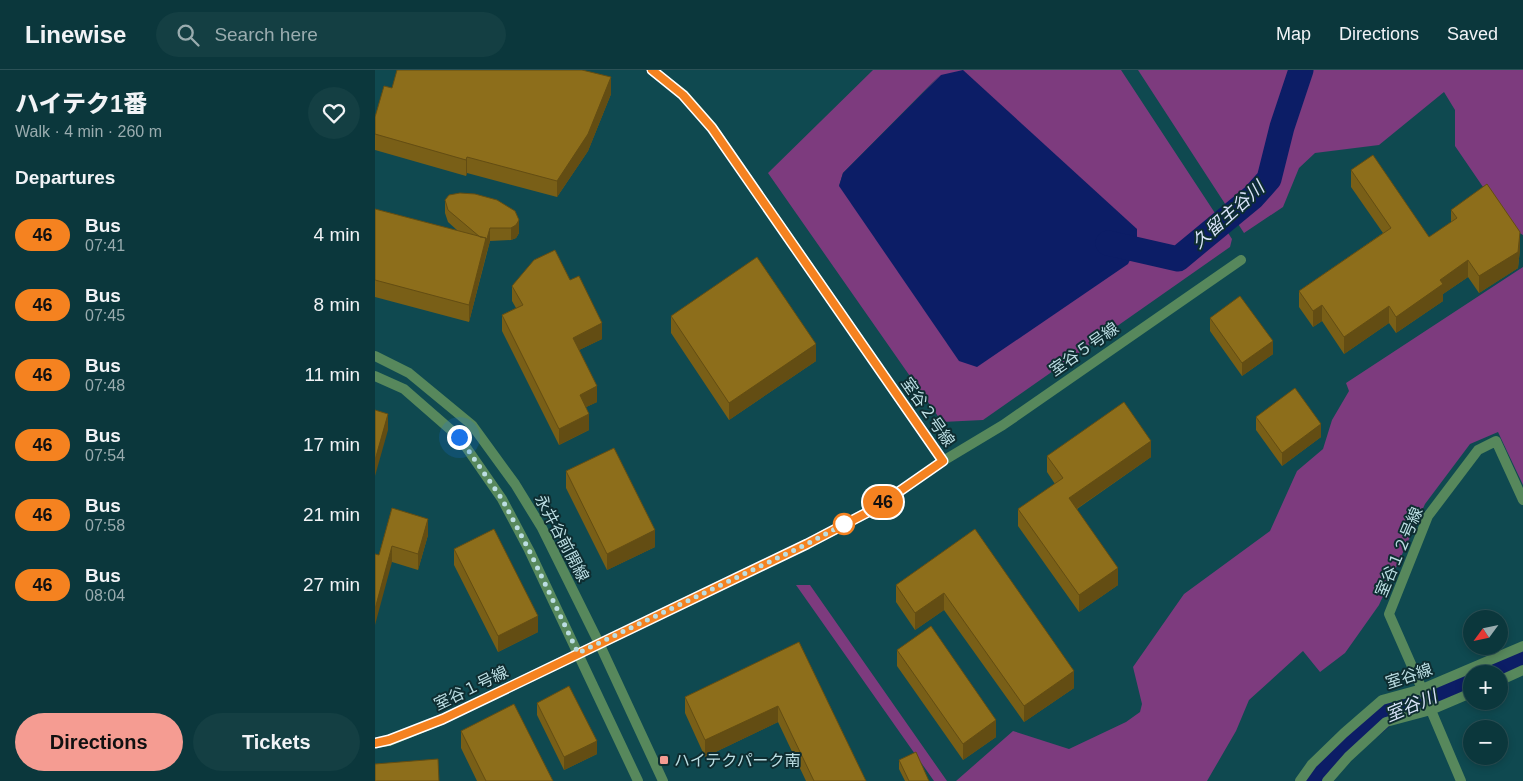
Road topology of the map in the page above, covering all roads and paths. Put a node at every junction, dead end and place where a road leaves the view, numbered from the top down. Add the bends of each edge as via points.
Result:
1 (652, 70) edge
2 (1241, 260) dead end
3 (375, 356) edge
4 (375, 376) edge
5 (943, 461) junction
6 (1523, 500) edge
7 (599, 644) junction
8 (1523, 646) edge
9 (578, 653) junction
10 (1523, 670) edge
11 (1508, 677) edge
12 (1422, 689) junction
13 (1463, 696) edge
14 (1431, 710) junction
15 (375, 743) edge
16 (638, 781) edge
17 (663, 781) edge
18 (1300, 781) edge
19 (1327, 781) edge
20 (1461, 781) edge

1 - 5 street, 室谷２号線 via 683,95 712,128
2 - 5 street, 室谷５号線 via 1003,424
3 - 7 street, 永井谷前開線 via 409,373 472,424 542,528
4 - 9 street via 404,389 459,437 502,499
5 - 7 street, 室谷２号線 via 874,509
6 - 12 street, 室谷１２号線 via 1496,441 1478,450 1428,516 1389,614
7 - 9 street, 室谷２号線
7 - 17 street, 永井谷前開線
8 - 12 street, 室谷線
9 - 15 street, 室谷１号線 via 443,719
9 - 16 street
10 - 11 street
12 - 14 street, 室谷１２号線
12 - 18 street, 室谷線 via 1382,700 1343,732
13 - 14 street
14 - 19 street via 1386,722
14 - 20 street, 室谷１２号線

